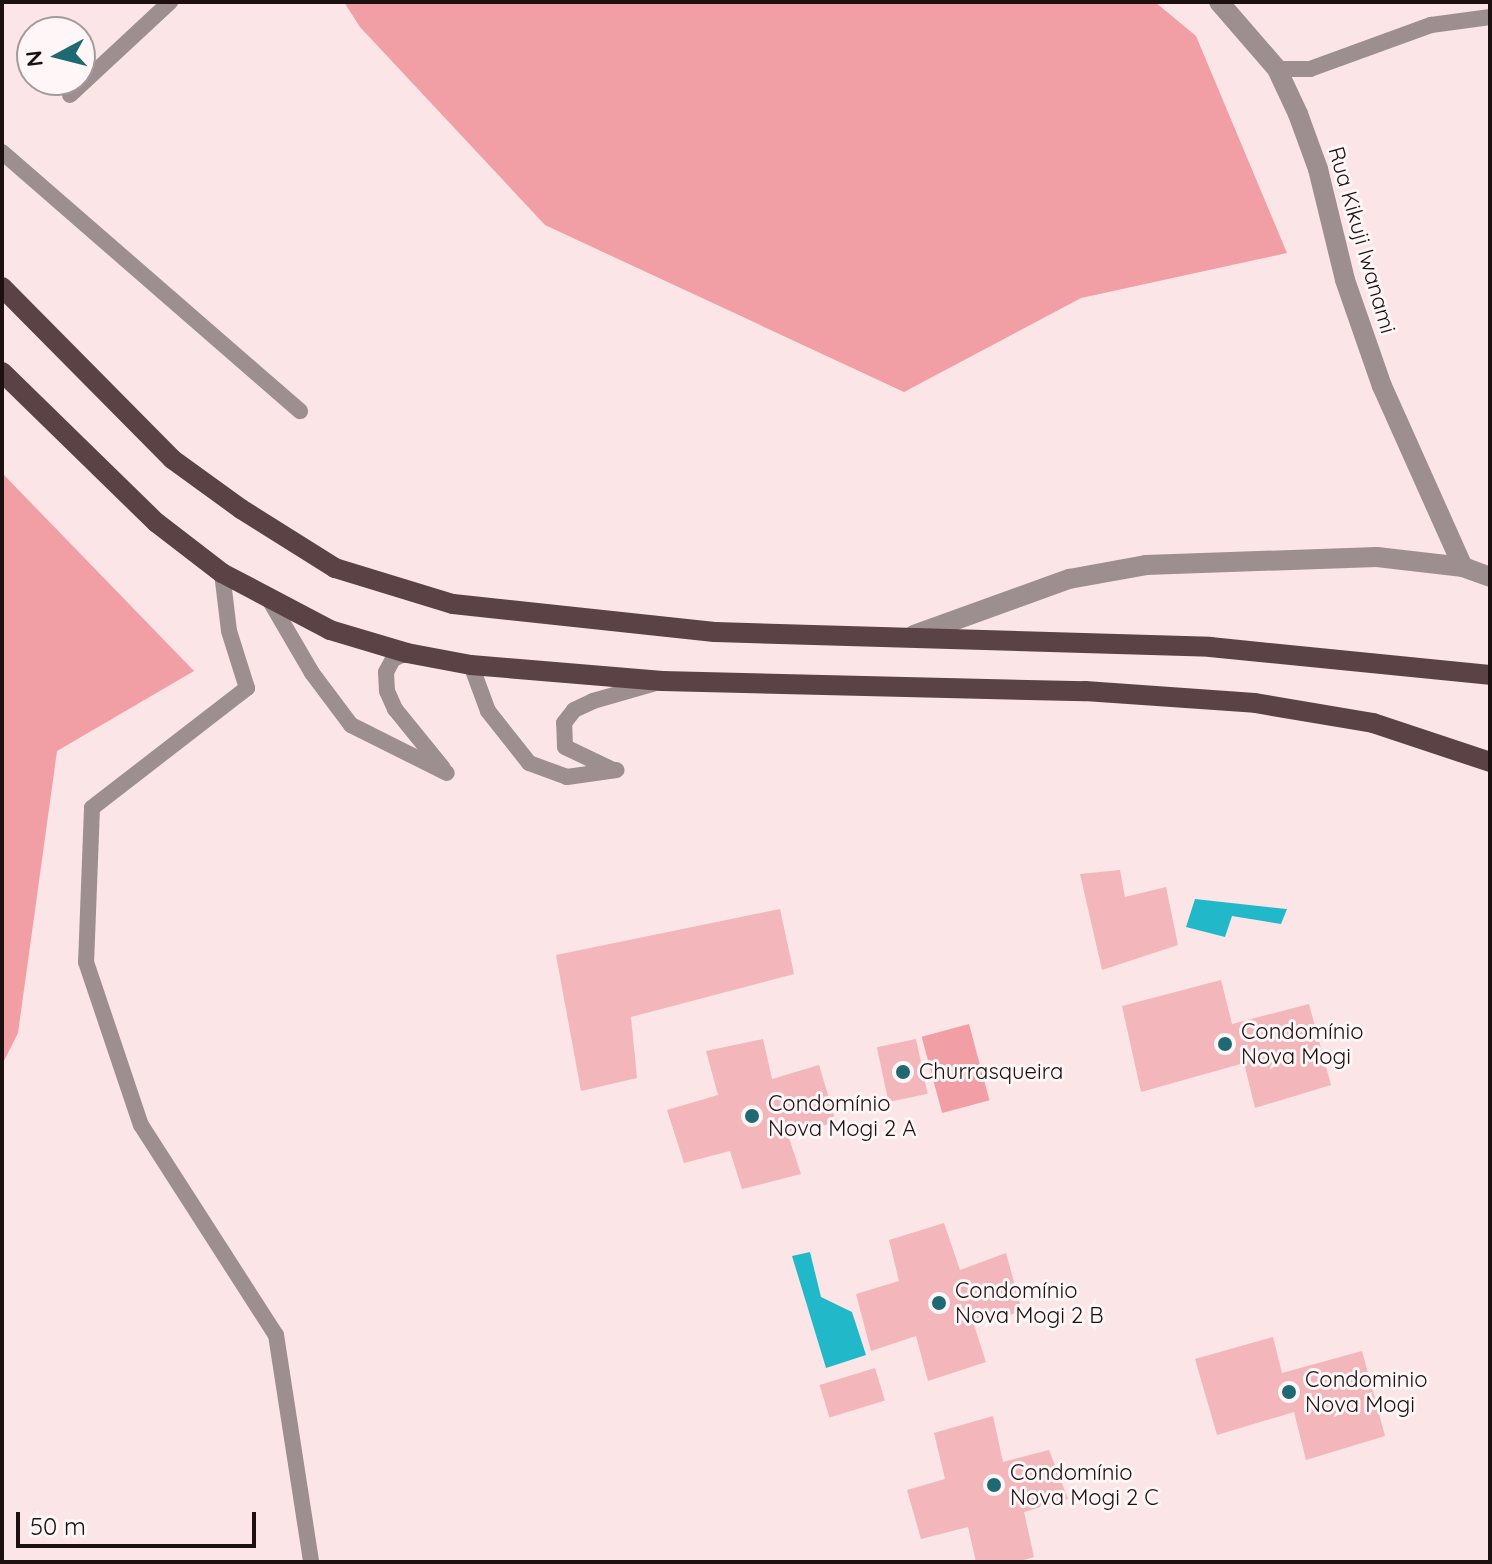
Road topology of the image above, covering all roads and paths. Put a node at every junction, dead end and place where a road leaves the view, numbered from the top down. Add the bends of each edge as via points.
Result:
1 (170, 2) edge
2 (1219, 2) edge
3 (1490, 17) edge
4 (1277, 69) junction
5 (96, 71) edge
6 (2, 152) edge
7 (2, 287) edge
8 (2, 372) edge
9 (300, 411) dead end
10 (1463, 567) junction
11 (222, 573) junction
12 (1490, 577) edge
13 (270, 601) junction
14 (914, 635) junction
15 (407, 653) junction
16 (471, 665) junction
17 (1490, 675) edge
18 (662, 681) junction
19 (1490, 762) edge
20 (311, 1562) edge

1 - 5 lane
2 - 4 street, Rua Kikuji Iwanami
3 - 4 lane via 1431,25 1310,69
4 - 10 street, Rua Kikuji Iwanami via 1318,169 1345,280 1382,386
6 - 9 lane
7 - 14 main road via 172,459 335,568 453,604 715,632
8 - 11 main road via 157,523
10 - 12 street
10 - 14 street via 1377,557 1146,565 1069,579
11 - 13 main road
11 - 20 lane via 229,631 247,688 92,808 86,962 141,1125 276,1335
13 - 15 main road via 330,630
13 - 15 lane via 312,673 351,725 447,773 395,709 387,691 386,672 393,659
14 - 17 main road via 1210,647
15 - 16 main road
16 - 18 main road
16 - 18 lane via 488,711 505,736 529,763 567,777 617,770 575,756 565,747 560,735 574,710
18 - 19 main road via 941,686 1255,703 1373,723

